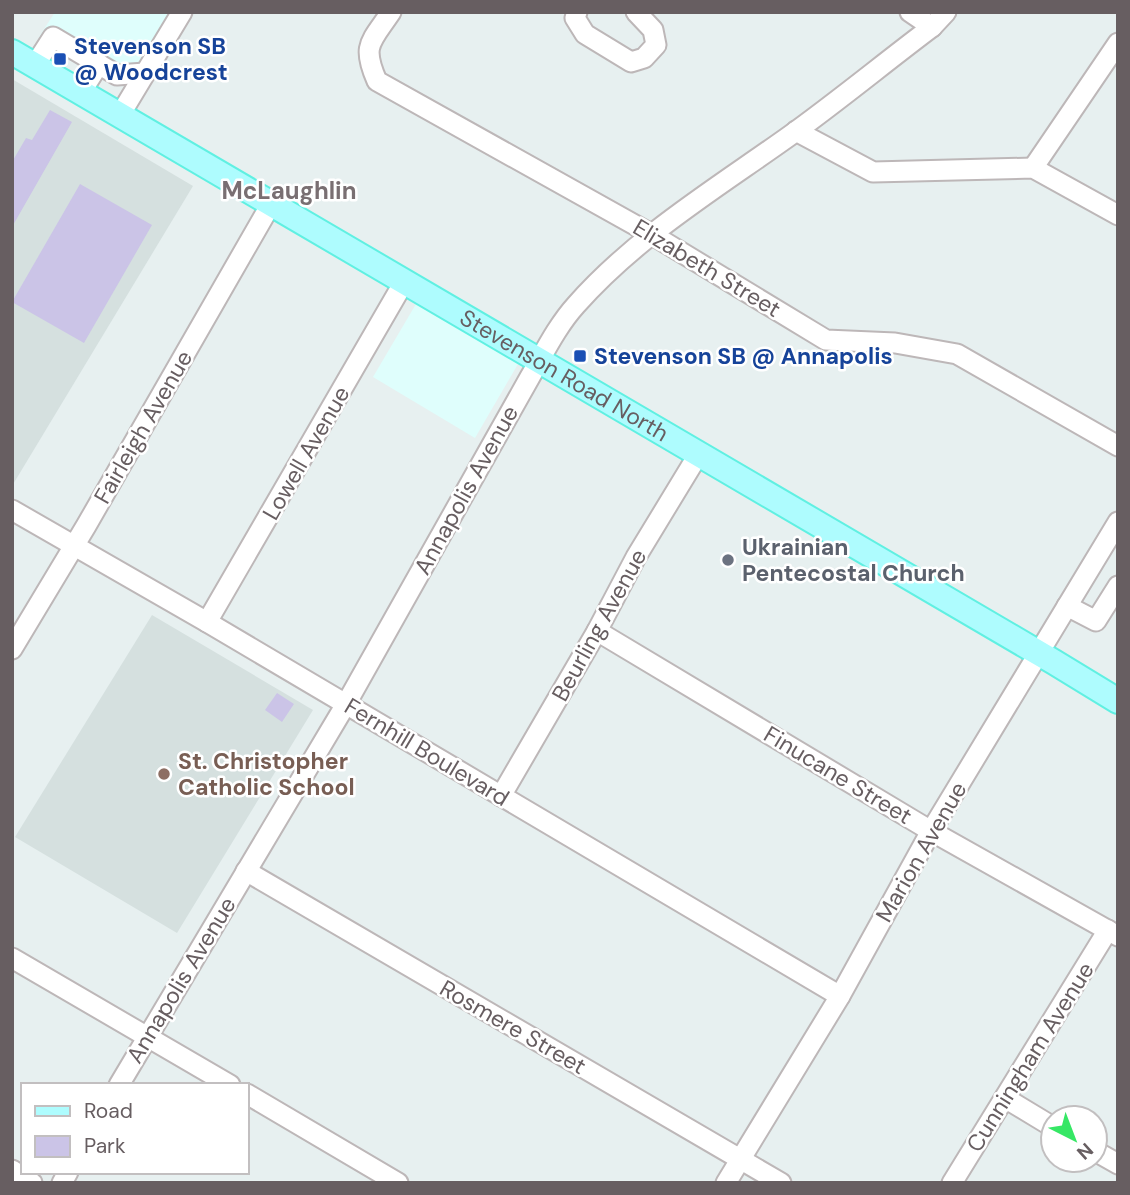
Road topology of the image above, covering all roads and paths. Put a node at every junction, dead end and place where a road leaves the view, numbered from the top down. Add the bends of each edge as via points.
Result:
1 (182, 12) edge
2 (391, 12) edge
3 (577, 12) edge
4 (636, 12) edge
5 (910, 12) edge
6 (946, 12) edge
7 (932, 27) junction
8 (1118, 43) edge
9 (12, 52) edge
10 (99, 64) junction
11 (35, 65) junction
12 (145, 73) junction
13 (81, 92) junction
14 (120, 115) junction
15 (796, 131) junction
16 (1033, 168) junction
17 (271, 204) junction
18 (1118, 215) edge
19 (651, 234) junction
20 (404, 282) junction
21 (539, 361) junction
22 (1118, 446) edge
23 (698, 454) junction
24 (12, 510) edge
25 (1118, 522) edge
26 (74, 545) junction
27 (1118, 586) edge
28 (1067, 606) junction
29 (206, 622) junction
30 (597, 631) junction
31 (12, 649) edge
32 (1038, 653) junction
33 (1118, 701) edge
34 (346, 704) junction
35 (501, 796) junction
36 (931, 831) junction
37 (246, 871) junction
38 (1113, 933) edge
39 (12, 958) edge
40 (840, 996) junction
41 (148, 1037) junction
42 (120, 1083) edge
43 (227, 1083) edge
44 (248, 1095) edge
45 (1004, 1098) junction
46 (1039, 1119) edge
47 (741, 1160) junction
48 (12, 1170) edge
49 (32, 1183) edge
50 (398, 1183) edge
51 (726, 1183) edge
52 (781, 1183) edge
53 (953, 1183) edge

1 - 12 street
2 - 19 street, Elizabeth Street via 369,46 369,63 377,81
3 - 4 street via 575,18 585,34 631,62 644,58 656,45 653,30
5 - 7 street
6 - 7 street, Annapolis Avenue
7 - 15 street, Annapolis Avenue
8 - 16 street
9 - 11 main road, Stevenson Road North
10 - 11 street via 53,37
10 - 12 street via 117,75
10 - 13 street
11 - 13 main road, Stevenson Road North
12 - 14 street
13 - 14 main road, Stevenson Road North
14 - 17 main road, Stevenson Road North
15 - 16 street via 873,172
15 - 19 street, Annapolis Avenue
16 - 18 street
17 - 20 main road, Stevenson Road North
17 - 26 street, Fairleigh Avenue
19 - 21 street, Annapolis Avenue via 574,307
19 - 22 street, Elizabeth Street via 826,340 895,343 957,354
20 - 21 main road, Stevenson Road North
20 - 29 street, Lowell Avenue
21 - 23 main road, Stevenson Road North
21 - 34 street, Annapolis Avenue
23 - 30 street, Beurling Avenue
23 - 32 main road, Stevenson Road North
24 - 26 street, Fernhill Boulevard
25 - 28 street, Marion Avenue
26 - 29 street, Fernhill Boulevard
26 - 31 street, Fairleigh Avenue
27 - 28 street via 1096,621
28 - 32 street, Marion Avenue
29 - 34 street, Fernhill Boulevard
30 - 35 street, Beurling Avenue
30 - 36 street, Finucane Street
32 - 33 main road, Stevenson Road North
32 - 36 street, Marion Avenue
34 - 35 street, Fernhill Boulevard
34 - 37 street, Annapolis Avenue
35 - 40 street, Fernhill Boulevard
36 - 38 street, Finucane Street
36 - 40 street, Marion Avenue
37 - 41 street, Annapolis Avenue
37 - 47 street, Rosmere Street
38 - 45 street, Cunningham Avenue
39 - 41 street
40 - 47 street, Marion Avenue
41 - 42 street, Annapolis Avenue
41 - 43 street
44 - 50 street
45 - 46 street
45 - 53 street, Cunningham Avenue
47 - 51 street, Marion Avenue
47 - 52 street, Rosmere Street
48 - 49 street

